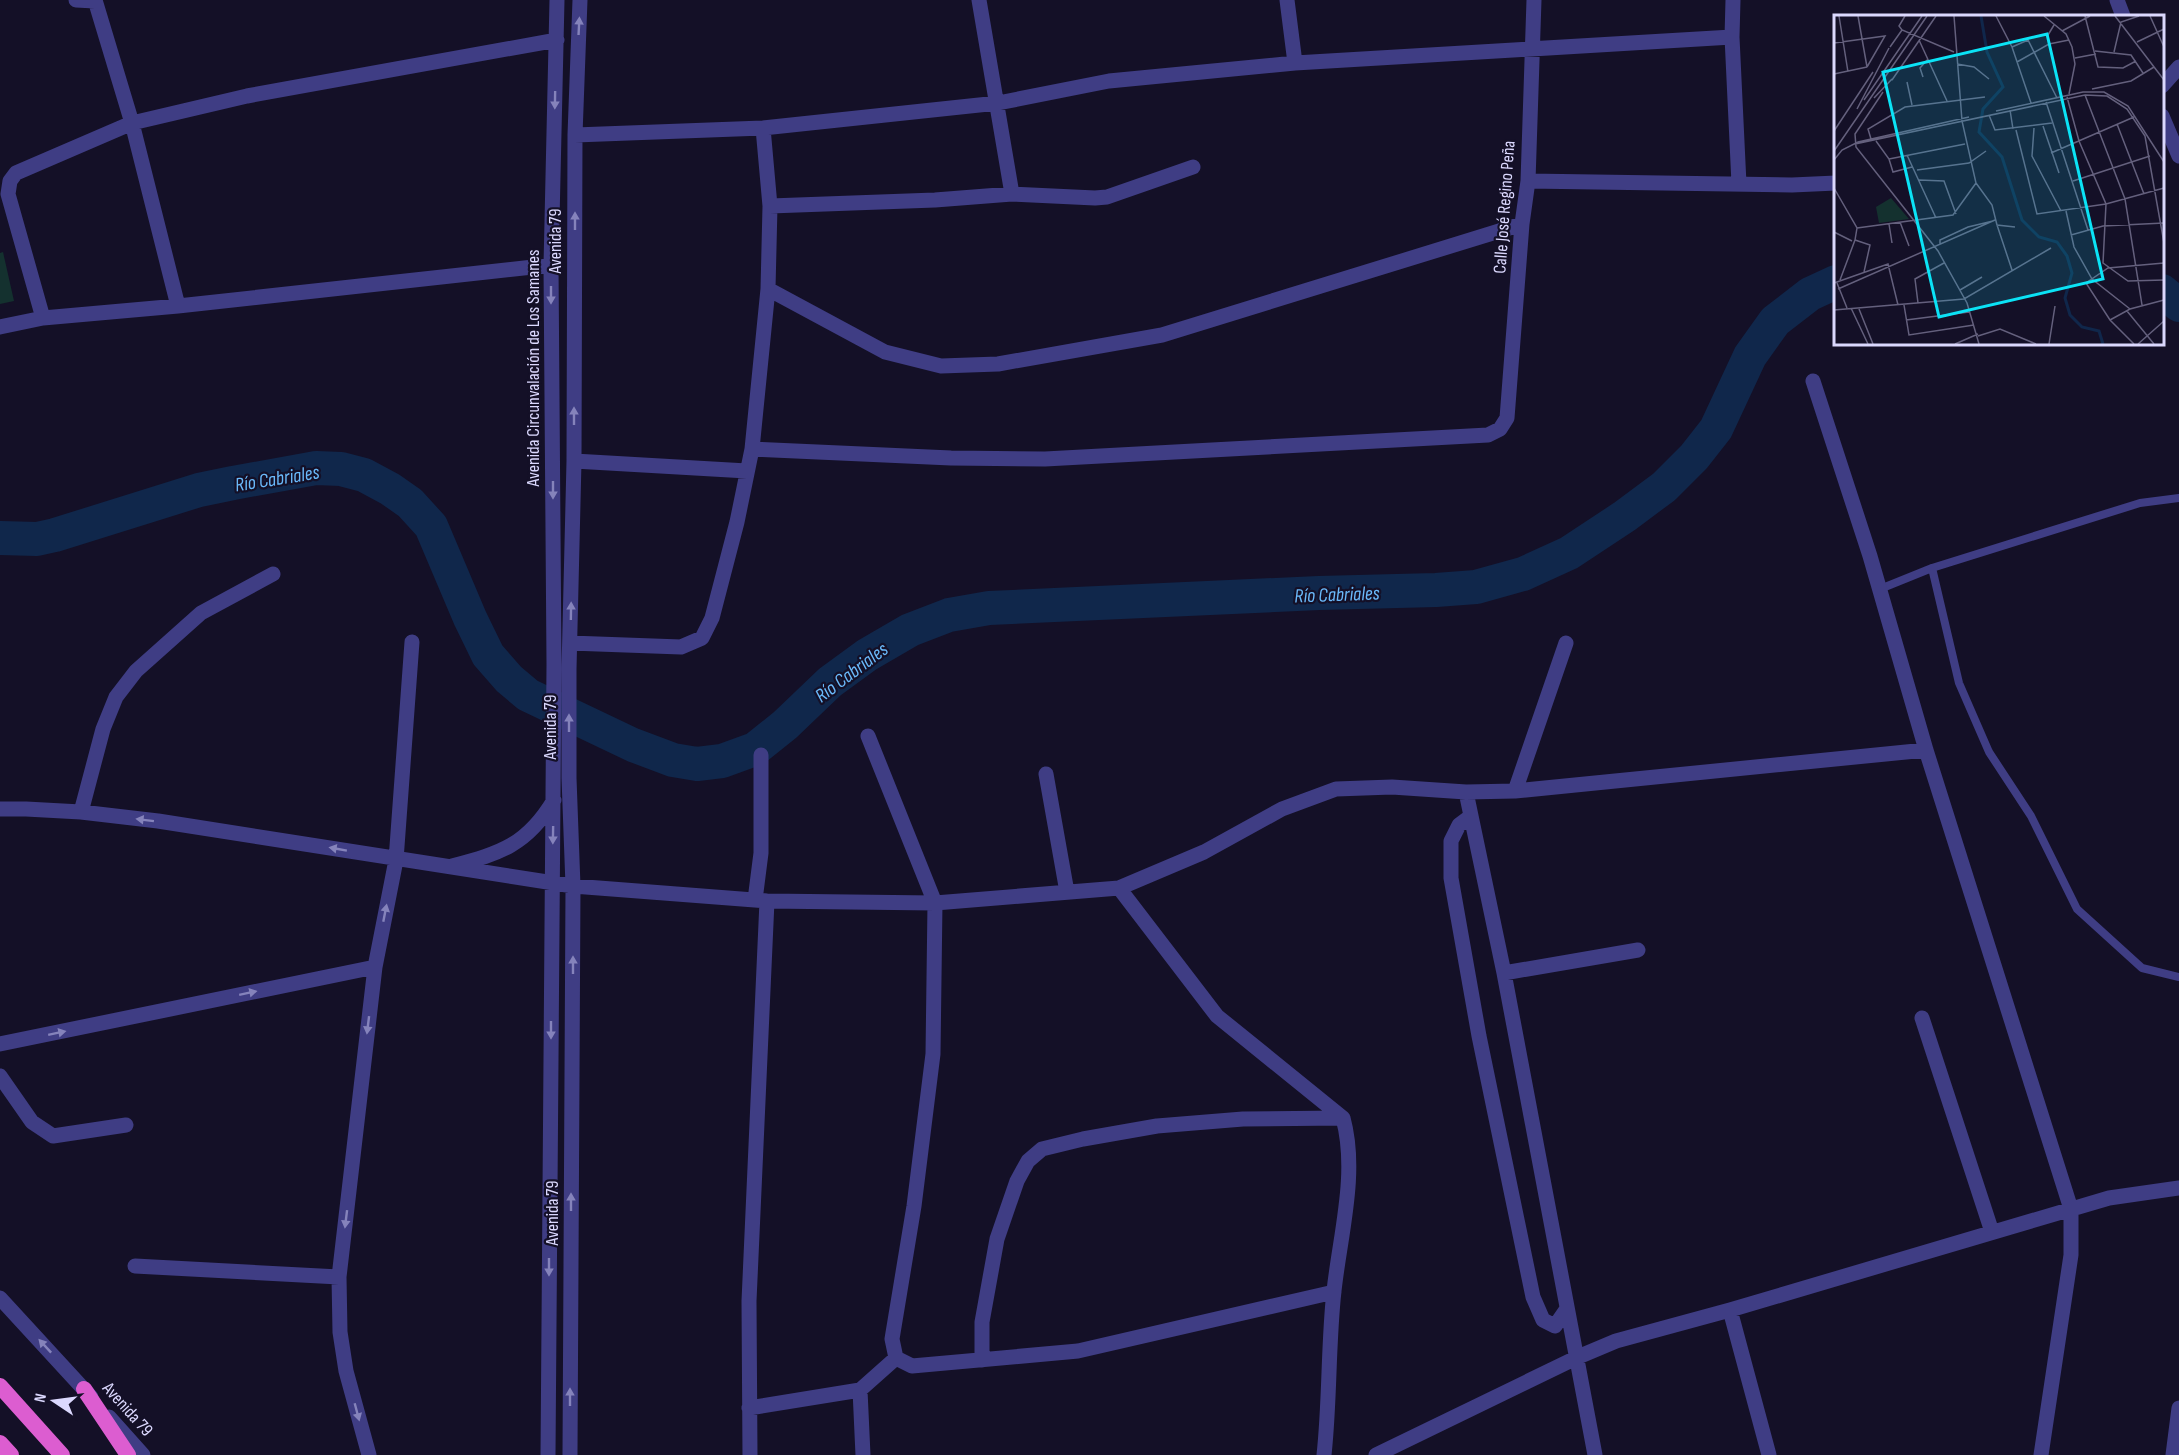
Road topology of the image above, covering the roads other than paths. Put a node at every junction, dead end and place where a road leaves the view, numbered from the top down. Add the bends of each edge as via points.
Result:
1 (76, 0) edge
2 (95, 0) edge
3 (557, 0) edge
4 (580, 0) edge
5 (979, 0) edge
6 (1287, 0) edge
7 (1534, 0) edge
8 (1733, 0) edge
9 (2117, 0) edge
10 (2124, 15) edge
11 (1732, 37) junction
12 (557, 40) junction
13 (1531, 48) junction
14 (1295, 63) junction
15 (2179, 67) edge
16 (2164, 85) edge
17 (998, 103) junction
18 (2164, 118) edge
19 (132, 123) junction
20 (763, 128) junction
21 (575, 135) junction
22 (2179, 156) edge
23 (1193, 166) dead end
24 (1528, 181) junction
25 (1834, 183) edge
26 (1739, 184) junction
27 (1012, 194) junction
28 (770, 206) junction
29 (1522, 224) junction
30 (551, 265) junction
31 (768, 289) junction
32 (178, 306) junction
33 (43, 318) junction
34 (0, 327) edge
35 (1813, 381) dead end
36 (752, 449) junction
37 (574, 461) junction
38 (747, 471) junction
39 (2179, 498) edge
40 (1932, 568) junction
41 (273, 574) dead end
42 (1880, 589) junction
43 (412, 642) dead end
44 (570, 643) junction
45 (1566, 643) dead end
46 (554, 664) joint
47 (868, 736) dead end
48 (1926, 750) junction
49 (761, 755) dead end
50 (1046, 774) dead end
51 (562, 777) junction
52 (1515, 791) junction
53 (1466, 792) junction
54 (554, 800) junction
55 (0, 810) edge
56 (81, 812) junction
57 (1471, 816) junction
58 (396, 860) junction
59 (447, 868) junction
60 (552, 883) junction
61 (573, 886) junction
62 (1119, 888) junction
63 (1067, 892) junction
64 (761, 900) junction
65 (935, 903) junction
66 (1638, 950) dead end
67 (375, 967) junction
68 (1504, 973) junction
69 (2179, 977) edge
70 (1922, 1018) dead end
71 (0, 1044) edge
72 (0, 1076) edge
73 (1343, 1118) junction
74 (126, 1125) dead end
75 (2179, 1188) edge
76 (2071, 1209) junction
77 (1992, 1232) junction
78 (135, 1266) dead end
79 (339, 1277) junction
80 (1334, 1292) junction
81 (0, 1298) edge
82 (1566, 1310) junction
83 (1730, 1310) junction
84 (1578, 1357) junction
85 (896, 1358) junction
86 (982, 1360) junction
87 (0, 1386) edge
88 (84, 1389) junction
89 (860, 1390) junction
90 (749, 1408) junction
91 (2179, 1408) edge
92 (0, 1443) edge
93 (11, 1455) edge
94 (62, 1455) edge
95 (128, 1455) edge
96 (144, 1455) edge
97 (369, 1455) edge
98 (548, 1455) edge
99 (570, 1455) edge
100 (750, 1455) edge
101 (863, 1455) edge
102 (1324, 1455) edge
103 (1376, 1455) edge
104 (1595, 1455) edge
105 (1769, 1455) edge
106 (2041, 1455) edge
107 (2173, 1455) edge

1 - 2 street
2 - 19 street
3 - 12 street, Avenida Circunvalación de Los Samanes
21 -> 4 street, Avenida 79
5 - 17 street
6 - 14 street
7 - 13 street, Calle José Regino Peña
8 - 11 street
9 - 10 street
11 - 13 street
11 - 26 street
12 - 19 street via 247,96
12 -> 30 street, Avenida Circunvalación de Los Samanes
13 - 14 street
13 - 24 street, Calle José Regino Peña
14 - 17 street via 1109,81
15 - 16 street
17 - 20 street
17 - 27 street
18 - 22 street
19 - 32 street
19 - 33 street via 16,173 10,181 8,194
20 - 21 street
20 - 28 street
37 -> 21 street, Avenida 79
23 - 27 street via 1107,197
24 - 26 street
24 - 29 street, Calle José Regino Peña
25 - 26 street
27 - 28 street
28 - 31 street
29 - 31 street via 1162,335 998,364 941,366 885,352
29 - 36 street, Calle José Regino Peña via 1507,418 1500,429 1488,435 1045,459
30 - 32 street
30 -> 46 street, Avenida Circunvalación de Los Samanes
31 - 36 street
32 - 33 street
33 - 34 street
35 - 42 street
36 - 38 street
37 - 38 street
44 -> 37 street, Avenida 79
38 - 44 street via 712,618 702,638 681,646
39 - 40 lane via 2140,503
40 - 42 lane
40 - 69 lane via 1959,683 1989,752 2031,816 2077,909 2142,968
41 - 56 street via 201,613 129,680 116,697 103,729
42 - 48 street
43 - 58 street
51 -> 44 street, Avenida 79
45 - 52 street
46 - 51 street, Avenida 79
47 - 65 street
48 - 52 street
48 - 76 street
49 - 64 street
50 - 63 street
51 - 54 street, Avenida 79
51 - 61 street, Avenida 79
52 - 53 street
53 - 57 street
53 - 62 street via 1392,787 1336,789 1281,809 1204,852
54 - 59 street via 525,837 489,856
54 -> 60 street, Avenida 79
55 - 56 street
58 -> 56 street
57 - 68 street
57 - 82 street via 1451,841 1451,878 1479,1036 1533,1297 1543,1320 1555,1326
58 - 59 street
67 -> 58 street
59 - 60 street
60 - 61 street
60 -> 98 street, Avenida 79
61 - 64 street
99 -> 61 street, Avenida 79
62 - 63 street
62 - 73 street via 1217,1016
63 - 65 street
64 - 65 street
64 - 90 street
65 - 85 street via 933,1054 892,1339
66 - 68 street
71 -> 67 street
67 -> 79 street
68 - 82 street
70 - 77 street
72 - 74 street via 32,1122 53,1136
73 - 80 street via 1349,1140 1348,1172
73 - 86 street via 1243,1119 1157,1126 1042,1149 1028,1161 1017,1181 997,1239 982,1322
75 - 76 street via 2109,1198
76 - 77 street
76 - 106 street via 2071,1255
77 - 83 street
78 - 79 street
79 -> 97 street via 340,1332 346,1371
80 - 86 street via 1078,1351
80 - 102 street
88 -> 81 street, Avenida 79
82 - 84 street
83 - 84 street via 1616,1341
83 - 105 street
84 - 103 street
84 - 104 street
85 - 86 street via 912,1366
85 - 89 street
87 - 94 highway
88 - 95 highway
88 - 96 street, Avenida 79
89 - 90 street
89 - 101 street
90 - 100 street
91 - 107 street
92 - 93 highway

